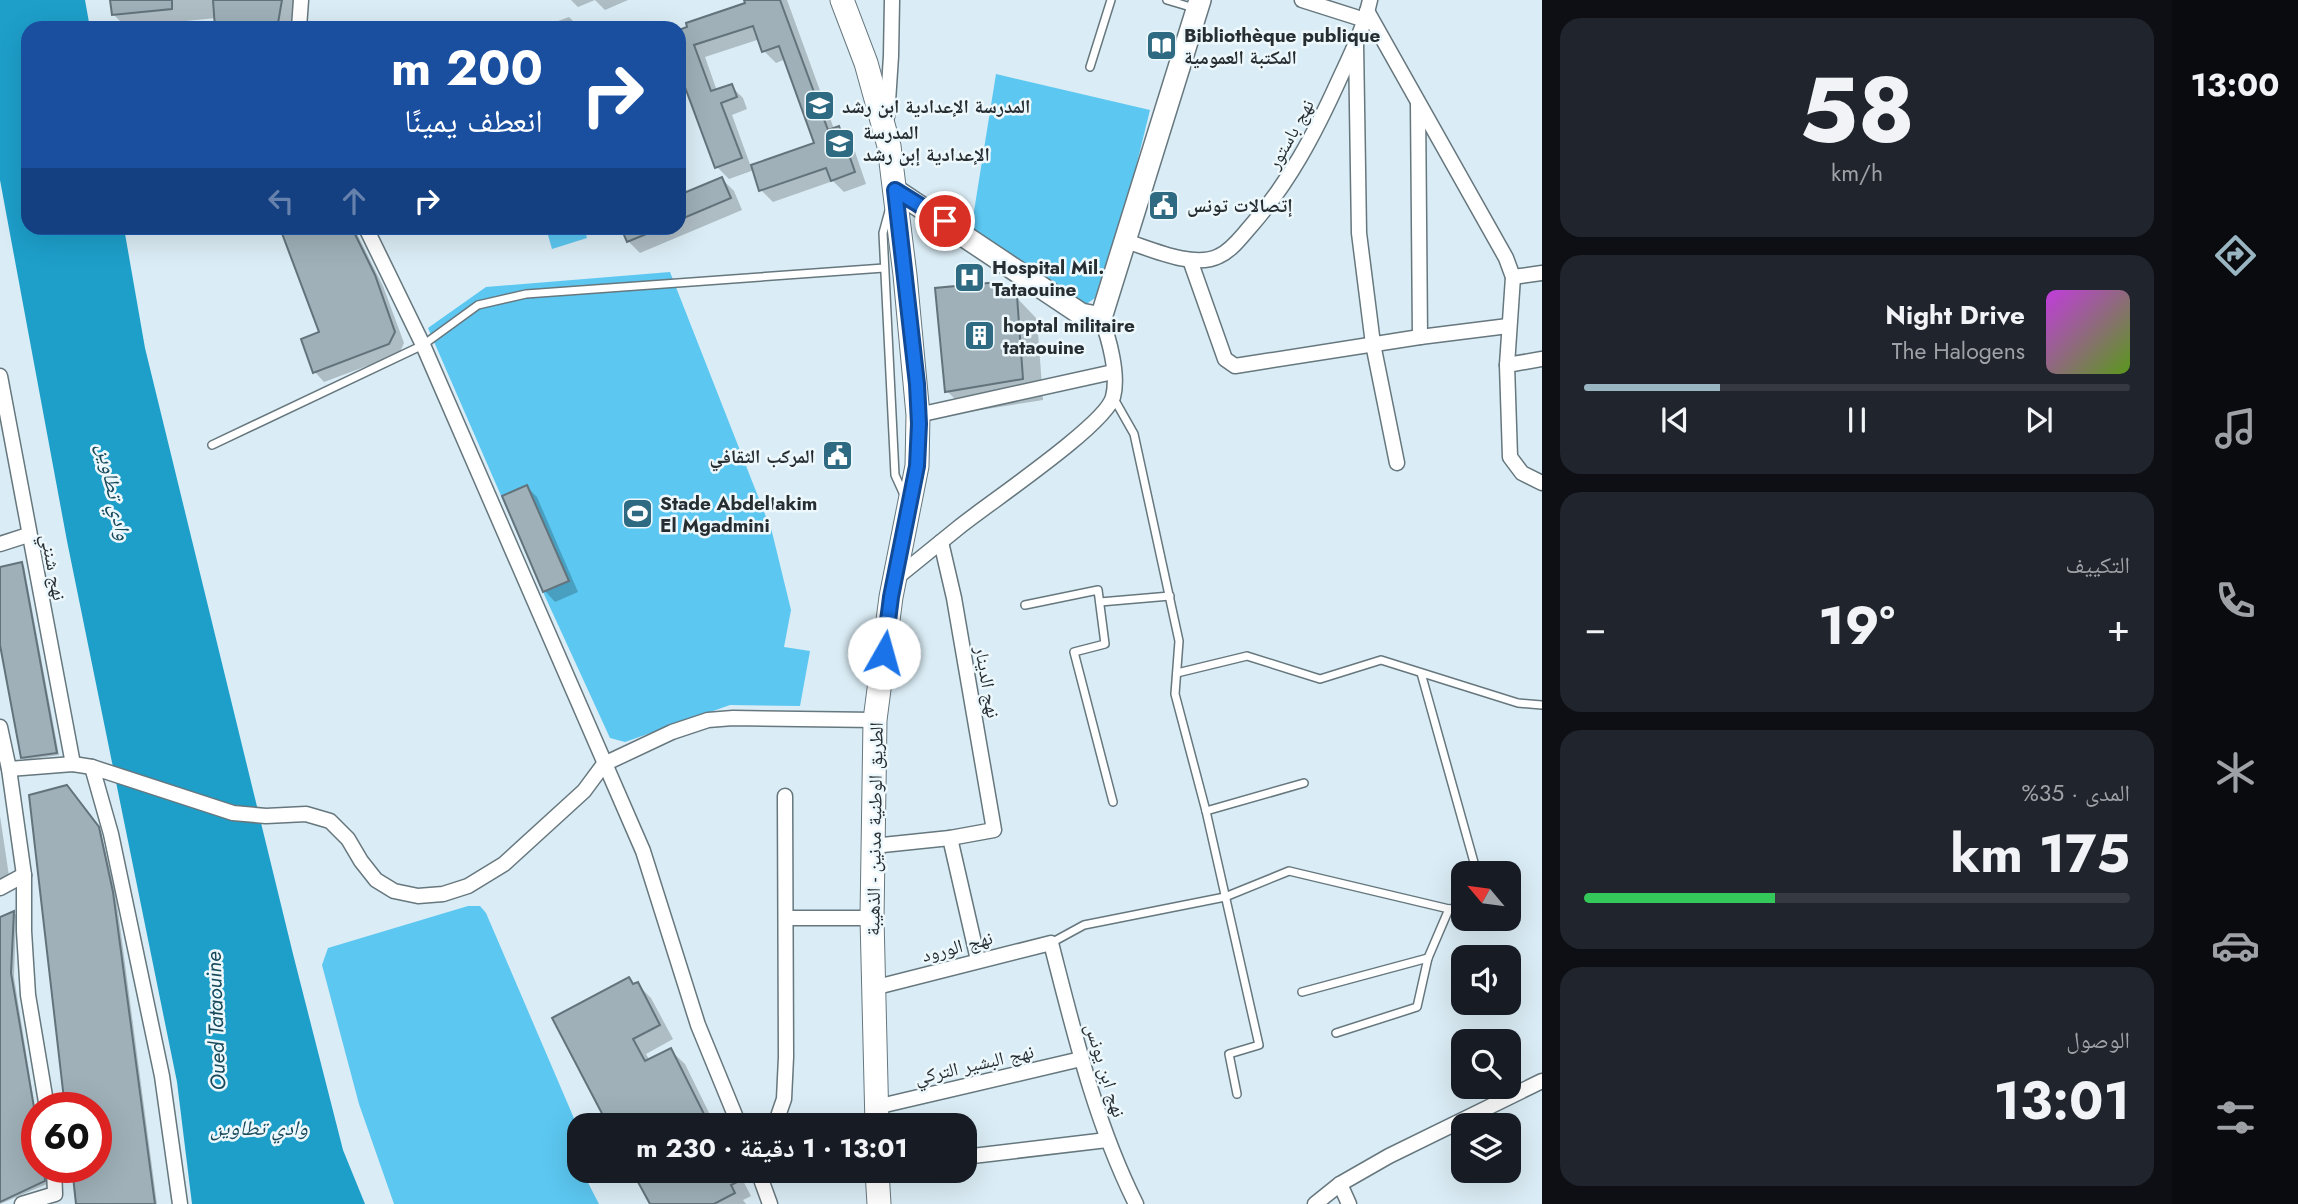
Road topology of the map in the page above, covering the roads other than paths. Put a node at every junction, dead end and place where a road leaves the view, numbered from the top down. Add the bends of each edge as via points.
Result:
1 (301, 0) edge
2 (842, 0) edge
3 (892, 0) edge
4 (1111, 0) edge
5 (1167, 0) edge
6 (1302, 0) edge
7 (1199, 4) edge
8 (1367, 10) edge
9 (300, 21) edge
10 (1356, 43) junction
11 (1090, 67) dead end
12 (1418, 100) junction
13 (886, 132) junction
14 (895, 190) junction
15 (369, 235) edge
16 (1126, 241) junction
17 (1190, 261) junction
18 (884, 268) junction
19 (1542, 274) edge
20 (1513, 277) junction
21 (1101, 318) junction
22 (1508, 326) junction
23 (1420, 337) junction
24 (1373, 344) junction
25 (423, 345) junction
26 (1542, 359) edge
27 (1507, 365) junction
28 (1113, 372) junction
29 (0, 376) edge
30 (1113, 397) junction
31 (919, 415) junction
32 (212, 445) dead end
33 (1397, 463) dead end
34 (1542, 483) edge
35 (910, 508) junction
36 (28, 535) junction
37 (941, 542) junction
38 (0, 544) edge
39 (894, 580) junction
40 (1170, 596) junction
41 (1100, 602) junction
42 (1026, 605) dead end
43 (1177, 673) junction
44 (1421, 673) junction
45 (1542, 705) edge
46 (876, 720) junction
47 (0, 727) edge
48 (74, 764) junction
49 (604, 764) junction
50 (92, 767) junction
51 (9, 768) junction
52 (1304, 783) dead end
53 (785, 796) dead end
54 (1113, 802) dead end
55 (1206, 811) junction
56 (950, 838) junction
57 (873, 846) junction
58 (1474, 861) edge
59 (24, 875) junction
60 (0, 888) edge
61 (1225, 897) junction
62 (1449, 909) joint
63 (787, 918) junction
64 (872, 918) junction
65 (1051, 943) junction
66 (1427, 958) junction
67 (978, 960) junction
68 (873, 988) junction
69 (1302, 992) dead end
70 (1336, 1033) dead end
71 (1081, 1059) junction
72 (1542, 1081) edge
73 (44, 1092) edge
74 (1237, 1094) dead end
75 (734, 1113) edge
76 (779, 1113) edge
77 (877, 1113) edge
78 (888, 1113) edge
79 (1107, 1140) junction
80 (977, 1155) edge
81 (55, 1183) edge
82 (762, 1183) edge
83 (878, 1183) edge
84 (1340, 1184) junction
85 (22, 1204) edge
86 (180, 1204) edge
87 (770, 1204) edge
88 (879, 1204) edge
89 (1136, 1204) edge
90 (1315, 1204) edge
91 (1349, 1204) edge

1 - 9 street
2 - 13 main road, الطريق الوطنية مدنين - الذهيبة
3 - 13 street
4 - 11 lane
5 - 7 lane
6 - 8 street
7 - 16 main road
8 - 10 street, نهج باستور
8 - 12 street
10 - 17 street, نهج باستور via 1305,152 1275,198 1230,249 1219,257
10 - 24 street via 1359,233
12 - 20 street
12 - 23 street
13 - 14 main road, الطريق الوطنية مدنين - الذهيبة
14 - 18 lane via 883,233
14 - 21 main road via 1081,314
14 - 31 main road, الطريق الوطنية مدنين - الذهيبة
15 - 25 street
16 - 17 street, نهج باستور
16 - 21 main road
17 - 24 street via 1230,364 1242,366
18 - 25 lane via 526,294 478,305
18 - 35 lane via 895,475
19 - 20 street
20 - 22 street
21 - 28 street
22 - 23 street
22 - 27 street
23 - 24 street
24 - 33 street
25 - 32 lane
25 - 49 street
26 - 27 street
27 - 34 street via 1510,457 1522,473
28 - 30 street
28 - 31 street
29 - 36 street, نهج شنني
30 - 37 street via 1082,433
30 - 40 lane via 1133,434
31 - 35 main road, الطريق الوطنية مدنين - الذهيبة
35 - 39 main road, الطريق الوطنية مدنين - الذهيبة
36 - 38 street
36 - 48 street, نهج شنني
37 - 39 street
37 - 56 street, نهج الدينار via 995,830
39 - 46 main road, الطريق الوطنية مدنين - الذهيبة
40 - 41 lane
40 - 43 lane via 1180,641
41 - 42 lane via 1098,590
41 - 54 lane via 1105,644 1074,652
43 - 44 lane via 1247,656 1320,679 1381,660
43 - 55 lane via 1175,694
44 - 45 lane via 1518,703
44 - 58 lane
46 - 49 street via 708,720
46 - 57 main road, الطريق الوطنية مدنين - الذهيبة
47 - 51 street
48 - 50 street
48 - 51 street
49 - 50 street via 584,792 504,863 468,886 418,896 394,891 376,880 330,821 306,814 233,813
49 - 75 street via 643,851 698,1025
50 - 86 street via 111,834 162,1076
51 - 59 street
52 - 55 lane
53 - 63 street
55 - 61 lane
56 - 57 street
56 - 67 street
57 - 64 main road, الطريق الوطنية مدنين - الذهيبة
59 - 60 street
59 - 73 street via 28,995
61 - 62 lane via 1289,871
61 - 65 lane via 1084,925
61 - 74 lane via 1259,1045 1229,1054
62 - 66 lane
63 - 64 street
63 - 76 street via 786,1058
64 - 68 main road, الطريق الوطنية مدنين - الذهيبة
65 - 67 street, نهج الورود
65 - 71 street, نهج ابن يونس
66 - 69 lane
66 - 70 lane via 1417,1007
67 - 68 street, نهج الورود
68 - 77 main road, الطريق الوطنية مدنين - الذهيبة
71 - 78 street, نهج البشير التركي
71 - 79 street, نهج ابن يونس
72 - 84 street
79 - 80 street
79 - 89 street, نهج ابن يونس
81 - 85 street via 55,1194
82 - 87 street
83 - 88 main road
84 - 90 street
84 - 91 street

